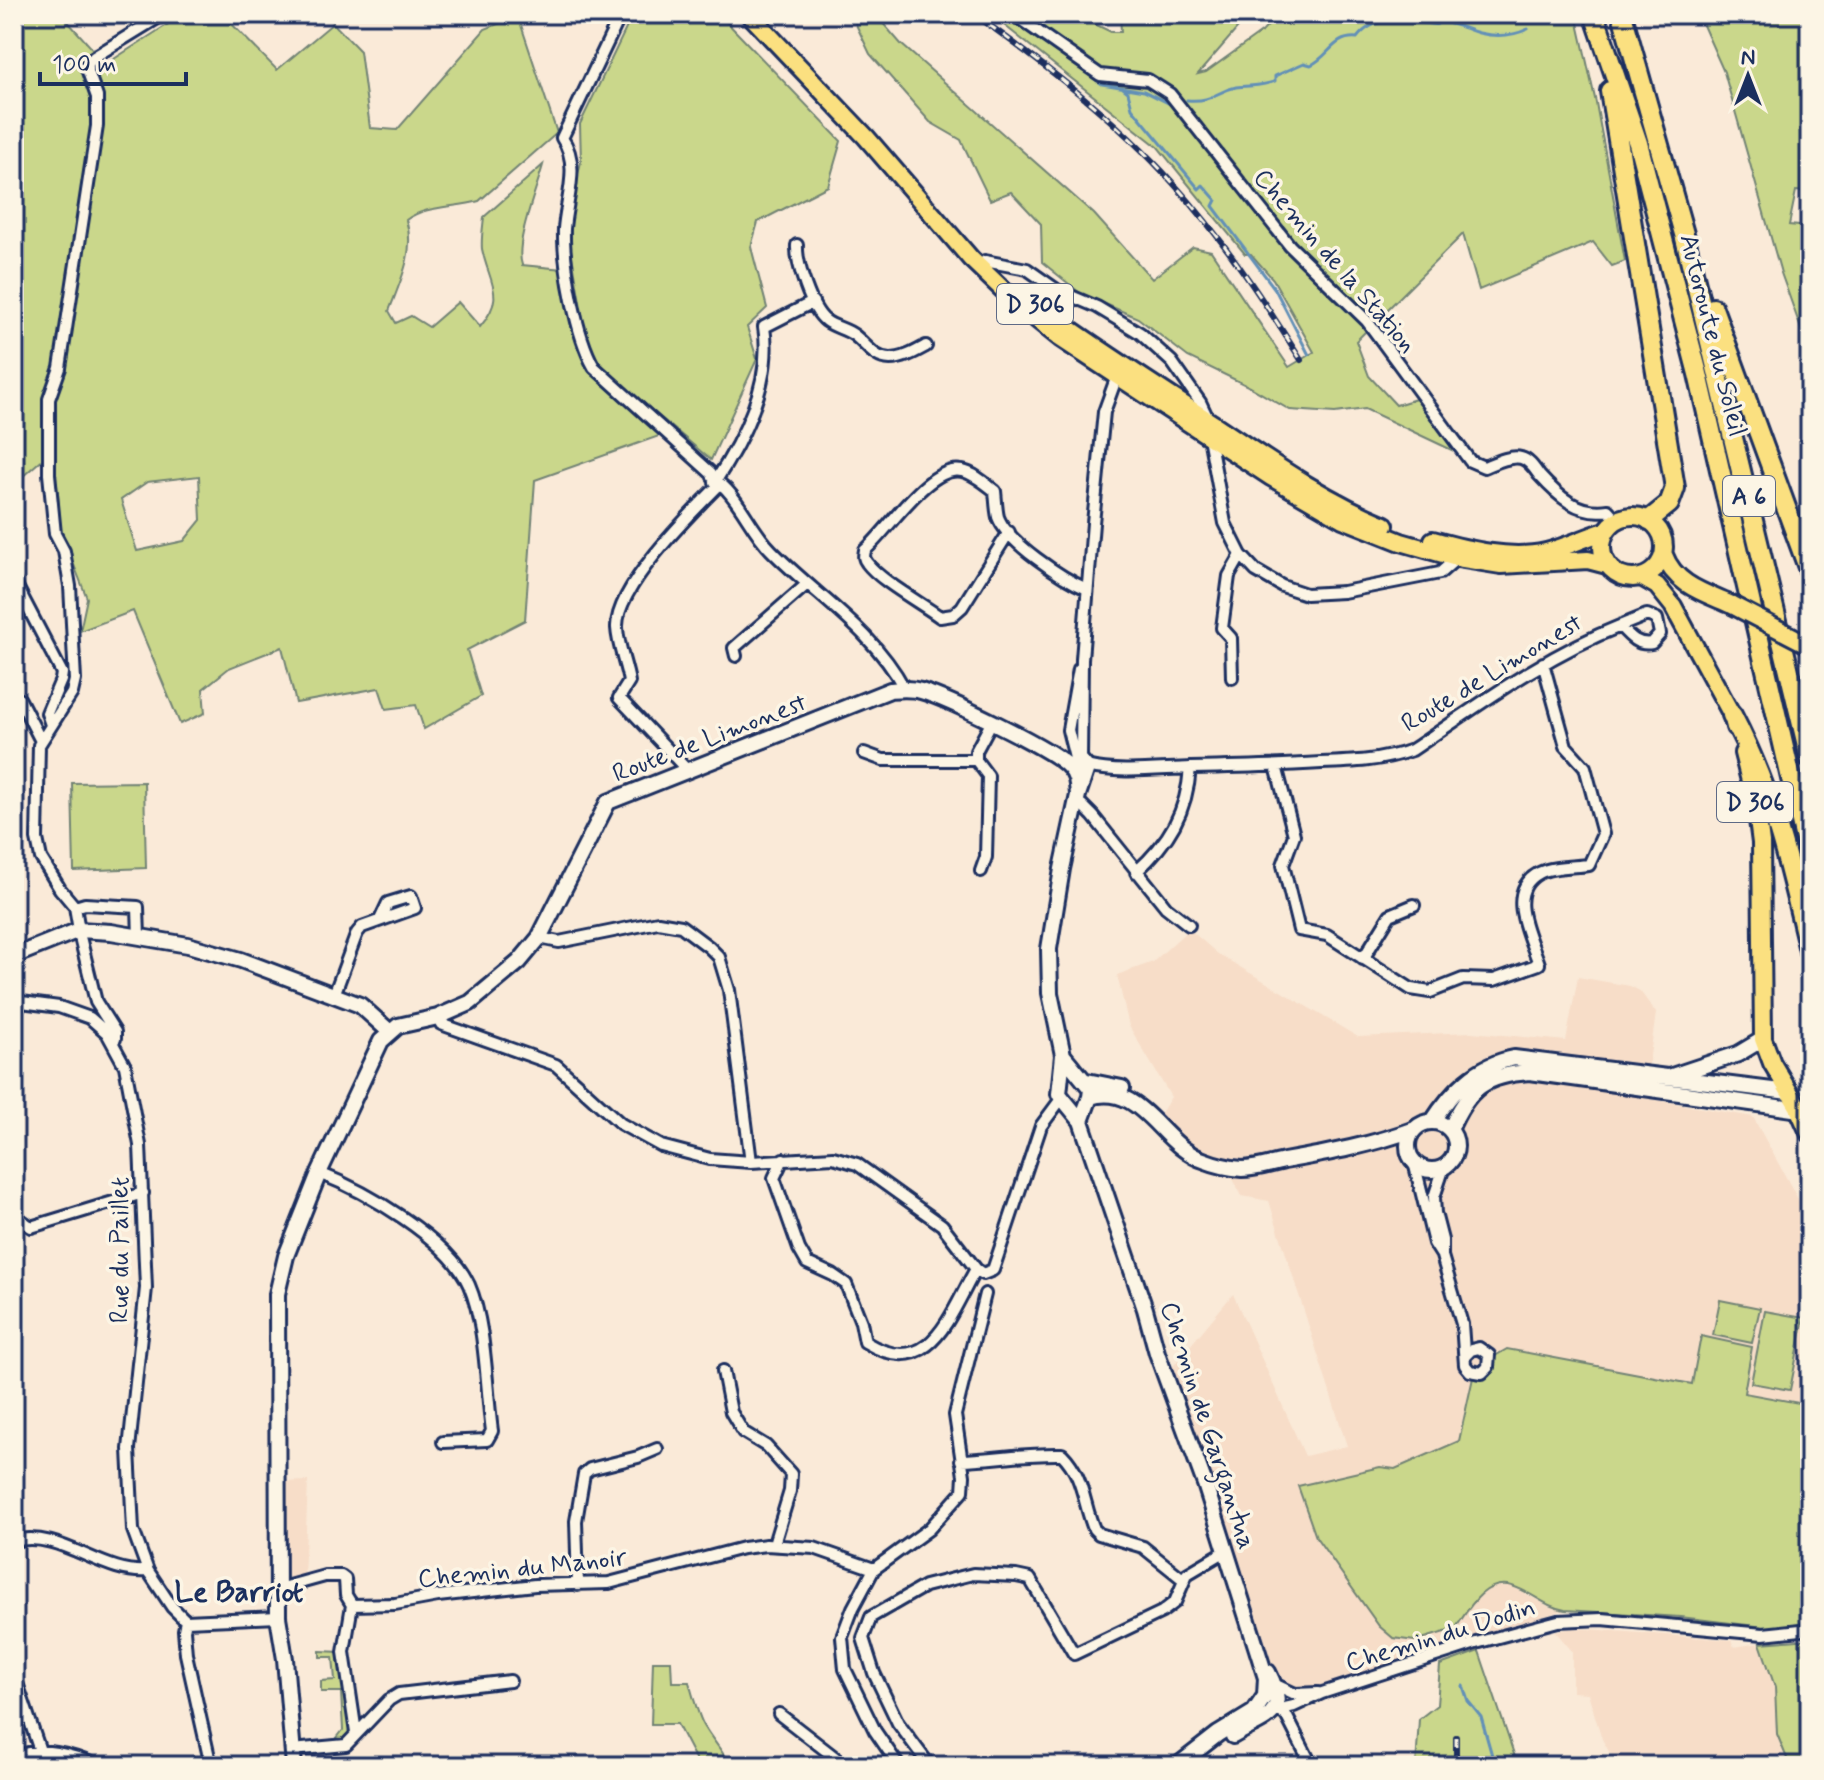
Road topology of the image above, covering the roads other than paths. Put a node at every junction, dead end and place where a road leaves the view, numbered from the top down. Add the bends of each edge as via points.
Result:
1 (164, 14) edge
2 (621, 14) edge
3 (749, 14) edge
4 (760, 14) edge
5 (1013, 14) edge
6 (1594, 14) edge
7 (1622, 14) edge
8 (1684, 234) junction
9 (797, 245) dead end
10 (985, 261) junction
11 (813, 302) junction
12 (926, 346) dead end
13 (1117, 376) junction
14 (1209, 428) junction
15 (717, 483) junction
16 (1649, 520) junction
17 (1612, 525) junction
18 (1009, 532) junction
19 (1241, 555) junction
20 (1664, 555) junction
21 (1457, 558) junction
22 (1607, 565) junction
23 (1810, 573) edge
24 (1643, 578) junction
25 (14, 581) edge
26 (806, 585) junction
27 (1087, 589) junction
28 (1620, 626) dead end
29 (1809, 646) edge
30 (736, 656) dead end
31 (1082, 659) junction
32 (1543, 663) junction
33 (1232, 678) dead end
34 (904, 688) junction
35 (14, 696) edge
36 (1732, 715) junction
37 (991, 723) junction
38 (51, 725) junction
39 (41, 741) junction
40 (864, 753) dead end
41 (1810, 758) edge
42 (976, 760) junction
43 (1276, 766) junction
44 (1080, 767) junction
45 (1190, 768) junction
46 (688, 771) junction
47 (1077, 799) junction
48 (1810, 861) edge
49 (981, 871) dead end
50 (1136, 872) junction
51 (1414, 905) dead end
52 (75, 907) junction
53 (380, 920) dead end
54 (1189, 925) dead end
55 (79, 933) junction
56 (139, 937) junction
57 (539, 938) junction
58 (1810, 955) edge
59 (14, 956) edge
60 (1363, 959) junction
61 (334, 995) junction
62 (14, 1001) edge
63 (438, 1017) junction
64 (390, 1032) junction
65 (1763, 1039) junction
66 (114, 1044) junction
67 (1063, 1055) junction
68 (1668, 1077) junction
69 (1083, 1079) junction
70 (1789, 1092) junction
71 (1073, 1100) junction
72 (1807, 1105) edge
73 (1432, 1122) junction
74 (1155, 1123) junction
75 (1415, 1129) junction
76 (1450, 1130) junction
77 (1810, 1132) edge
78 (1353, 1149) junction
79 (783, 1159) junction
80 (1412, 1159) junction
81 (751, 1162) junction
82 (1444, 1167) junction
83 (319, 1173) junction
84 (143, 1193) junction
85 (14, 1215) edge
86 (1442, 1256) junction
87 (976, 1269) junction
88 (985, 1294) dead end
89 (1462, 1324) junction
90 (1484, 1350) junction
91 (1465, 1356) junction
92 (723, 1371) dead end
93 (443, 1442) dead end
94 (657, 1449) dead end
95 (961, 1460) junction
96 (14, 1541) edge
97 (774, 1544) junction
98 (1224, 1552) junction
99 (874, 1569) junction
100 (148, 1571) junction
101 (1184, 1580) junction
102 (578, 1585) junction
103 (278, 1589) junction
104 (356, 1605) junction
105 (278, 1617) junction
106 (186, 1621) junction
107 (1810, 1629) edge
108 (14, 1674) edge
109 (510, 1681) dead end
110 (1270, 1690) junction
111 (1322, 1693) junction
112 (1276, 1710) junction
113 (779, 1714) dead end
114 (1226, 1729) junction
115 (356, 1733) junction
116 (292, 1750) junction
117 (40, 1751) junction
118 (14, 1757) edge
119 (98, 1766) edge
120 (211, 1766) edge
121 (294, 1766) edge
122 (846, 1766) edge
123 (899, 1766) edge
124 (930, 1766) edge
125 (1177, 1766) edge
126 (1192, 1766) edge
127 (1312, 1766) edge

1 - 38 street via 86,66 98,105 94,156 48,415 51,496 70,586 75,680
2 - 15 street via 562,138 572,158 564,231 577,322 594,367
3 - 13 main road, D 306 via 866,137 971,259 1040,322
4 - 10 main road, D 306
5 - 17 street, Chemin de la Station via 1100,75 1148,80 1170,94 1290,246 1367,321 1470,461 1484,467 1512,458 1529,462 1564,500 1593,511 1608,510
6 - 16 highway via 1675,488 1669,504
6 - 48 highway, Autoroute du Soleil / A 6 via 1638,143 1694,358
7 - 8 highway, Autoroute du Soleil / A 6
8 - 23 highway
8 - 41 highway, Autoroute du Soleil / A 6
9 - 11 street
10 - 14 main road, D 306 via 1017,291
10 - 14 street via 1027,269 1140,333 1172,362 1200,402
11 - 12 street via 823,319 854,334 876,355 889,359
11 - 15 street via 764,327 766,364 760,390
13 - 14 main road, D 306
13 - 27 street via 1104,412
14 - 17 main road, D 306 via 1347,508 1426,539 1527,554 1563,547
14 - 19 street via 1225,523
14 - 21 main road, D 306 via 1309,501 1343,519
15 - 26 street
15 - 46 street via 648,563 620,607 616,627 629,682 619,698
16 - 17 main road via 1633,516
16 - 20 main road via 1663,535
17 - 22 main road via 1602,548
18 - 18 street via 998,517 995,491 955,471 921,488 864,557 891,583 947,617 962,607
18 - 27 street via 1070,582
19 - 21 street via 1256,571 1306,594 1440,573
19 - 33 street via 1229,576 1222,628 1231,638
20 - 24 main road
20 - 29 main road, bridge via 1681,580
21 - 22 main road, D 306 via 1501,565 1588,560
22 - 24 main road via 1623,577
24 - 36 main road, D 306 via 1673,606
25 - 38 street via 62,673 47,713
26 - 30 street via 734,648
26 - 34 street via 858,626
27 - 31 street
28 - 32 street, Route de Limonest
31 - 44 street
31 - 44 street via 1068,730
32 - 43 street, Route de Limonest via 1397,756
32 - 60 street via 1566,746 1585,767 1603,834 1589,865 1540,872 1524,885 1519,903 1539,964 1494,980 1463,979 1430,992 1411,989
34 - 37 street via 943,699
34 - 46 street, Route de Limonest
35 - 39 street
36 - 58 highway via 1769,794
36 - 65 main road, D 306 via 1761,843
37 - 42 street
37 - 44 street
38 - 39 street
39 - 52 street via 38,849
40 - 42 street via 883,760
42 - 49 street via 988,776
43 - 45 street, Route de Limonest
43 - 60 street via 1294,835 1283,865 1299,930 1327,935
44 - 45 street, Route de Limonest
44 - 47 street
45 - 50 street via 1175,828
46 - 57 street, Route de Limonest via 608,802
47 - 50 street
47 - 67 street via 1048,958
50 - 54 street
51 - 60 street via 1390,915
52 - 55 street
52 - 56 street via 138,907
53 - 61 street via 357,933
55 - 56 street
55 - 59 street
55 - 66 street via 96,1002 115,1032
56 - 61 street via 228,956
57 - 63 street, Route de Limonest via 496,983 470,1003
57 - 81 street via 559,942 658,922 681,926 719,957 729,990
61 - 64 street via 368,1010
62 - 66 street, Rue du Paillet via 77,1012 102,1028
63 - 64 street, Route de Limonest
63 - 81 street via 441,1024 556,1065 621,1124 648,1140 710,1159
64 - 83 street via 376,1050
65 - 68 street via 1738,1054
65 - 70 main road, D 306
66 - 84 street, Rue du Paillet via 125,1066
67 - 69 street
67 - 71 street
68 - 70 street
68 - 73 street via 1533,1059 1503,1060 1468,1079
69 - 71 street via 1091,1089
69 - 71 street via 1071,1077
69 - 74 street via 1134,1093
70 - 72 main road, D 306
71 - 74 street via 1118,1094
71 - 87 street via 1041,1126 996,1264 983,1274
71 - 98 street, Chemin de Gargantua
72 - 76 street via 1530,1072 1492,1078 1478,1087
72 - 77 highway
73 - 75 street
73 - 76 street
74 - 78 street via 1176,1146 1205,1161 1243,1169
75 - 78 street
75 - 80 street via 1408,1142
76 - 82 street via 1456,1150
78 - 80 street via 1386,1148
79 - 81 street
79 - 87 street via 833,1157 857,1164 942,1225
79 - 87 street via 774,1178 799,1249 807,1263 846,1284 865,1342 880,1351 900,1356 920,1350 937,1336
80 - 82 street via 1428,1170
80 - 86 street
82 - 86 street via 1434,1197
83 - 93 street via 375,1199 420,1232 458,1265 470,1287 492,1431 487,1440
83 - 103 street via 277,1294
84 - 85 street via 31,1227
84 - 100 street, Rue du Paillet via 146,1288 129,1449 133,1530
86 - 89 street
88 - 95 street via 955,1415
89 - 90 street
89 - 91 street
90 - 91 street via 1475,1348
90 - 91 street via 1490,1363 1482,1373 1467,1369
92 - 97 street via 731,1412 743,1432 766,1446 791,1474
94 - 102 street via 584,1474 576,1521
95 - 99 street via 963,1491 929,1529
95 - 101 street via 1062,1454 1080,1479 1094,1529 1143,1547
96 - 100 street via 37,1538 110,1564
97 - 99 street, Chemin du Manoir via 814,1548
97 - 102 street, Chemin du Manoir via 618,1582
98 - 101 street
98 - 110 street, Chemin de Gargantua
99 - 123 street via 842,1637 845,1669
100 - 106 street, Rue du Paillet
101 - 124 street via 1175,1602 1162,1612 1074,1654 1030,1579 1016,1576 973,1574 925,1586 871,1617 863,1638 874,1673 898,1723
102 - 104 street, Chemin du Manoir
103 - 104 street via 341,1576 346,1595
103 - 105 street
104 - 115 street via 344,1652
105 - 106 street
105 - 116 street
106 - 120 street via 186,1654
107 - 111 street, Chemin du Dodin via 1763,1634 1602,1619 1558,1621
108 - 117 street
109 - 115 street via 399,1694
110 - 111 street, Chemin du Dodin
110 - 112 street, Chemin de Gargantua via 1278,1700
110 - 114 street via 1254,1712
111 - 112 street, Chemin du Dodin
112 - 114 street, Chemin du Dodin
112 - 126 street
112 - 127 street via 1286,1715
113 - 122 street
114 - 125 street
115 - 116 street via 346,1745
116 - 121 street
117 - 118 street
117 - 119 street

